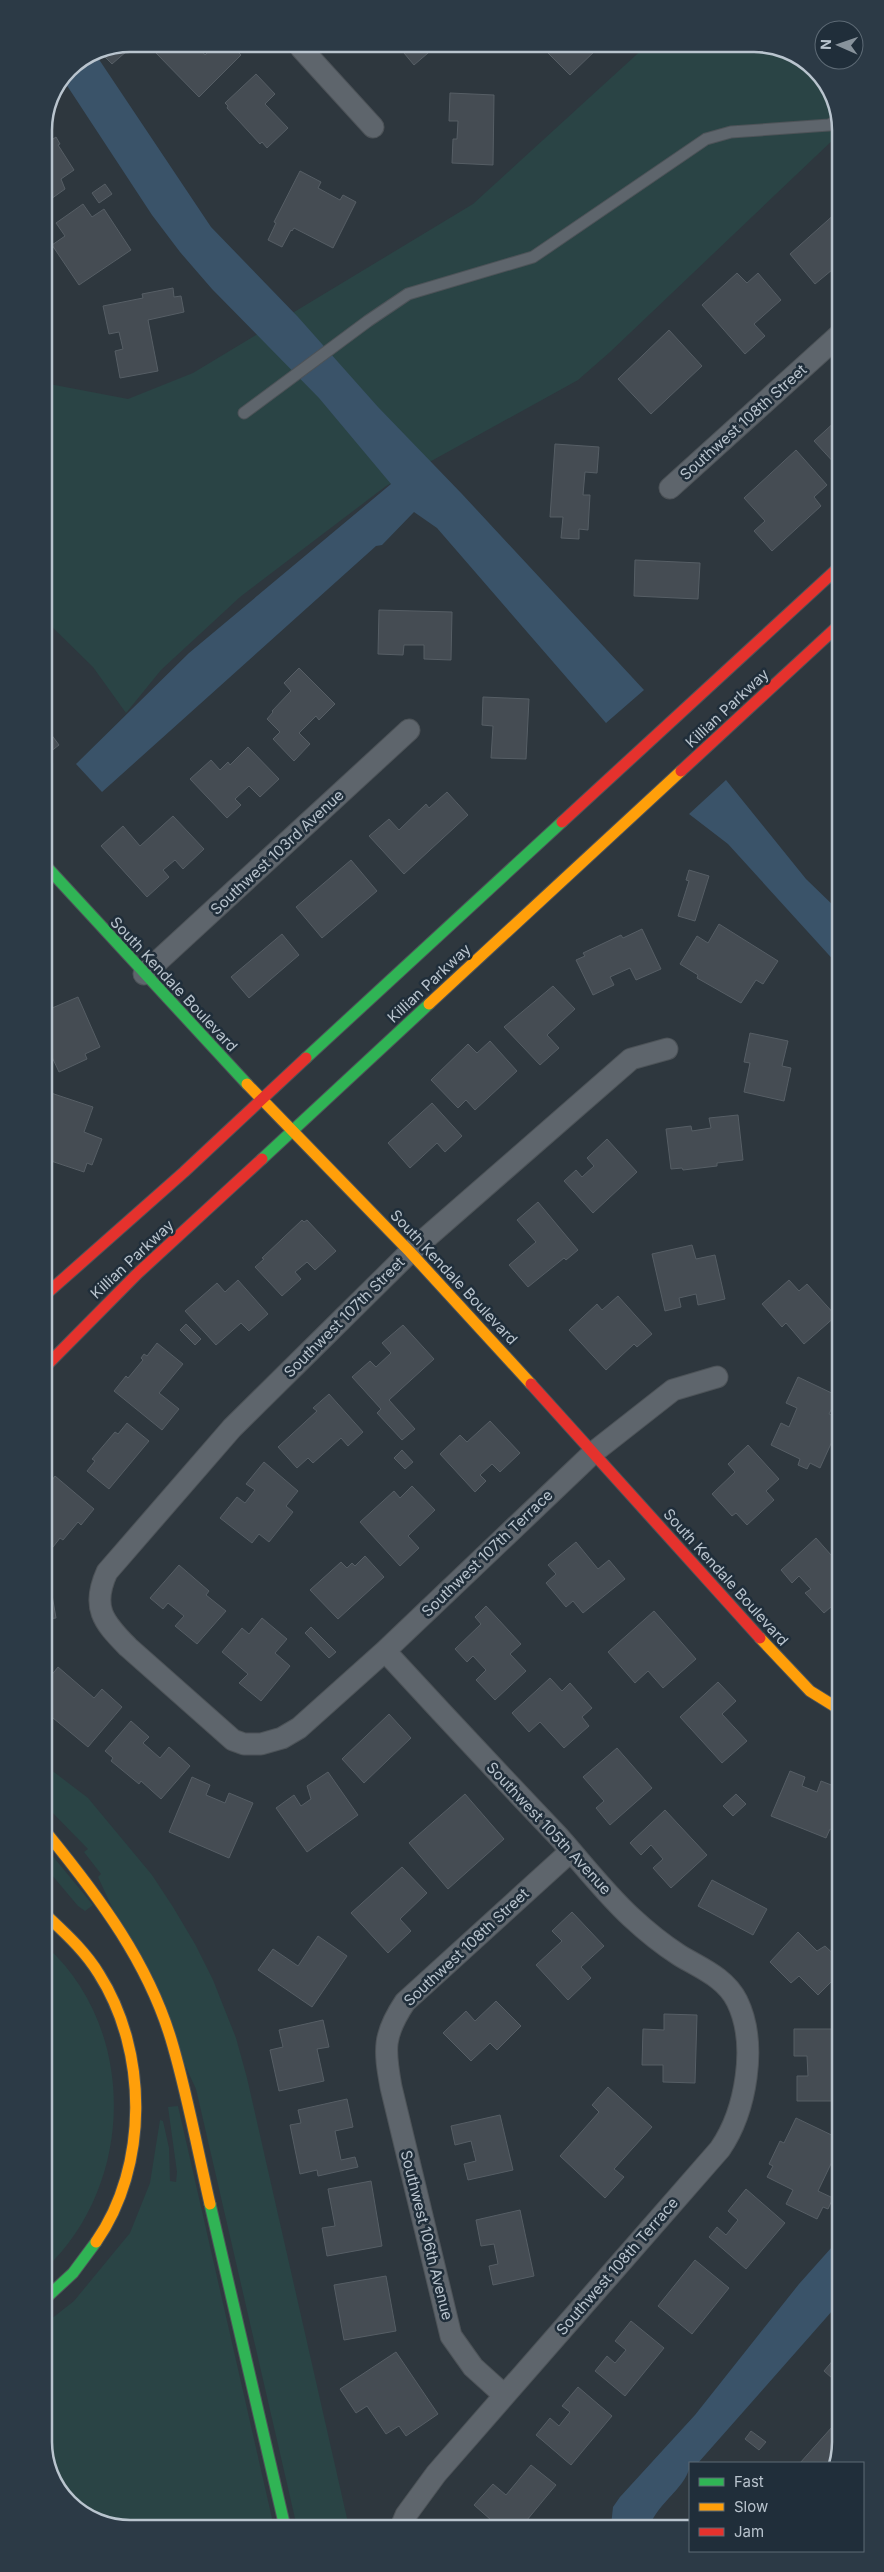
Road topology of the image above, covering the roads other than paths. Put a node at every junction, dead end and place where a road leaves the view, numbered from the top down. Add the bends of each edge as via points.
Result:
1 (305, 52) edge
2 (831, 124) edge
3 (373, 127) dead end
4 (832, 341) edge
5 (244, 413) dead end
6 (670, 488) dead end
7 (832, 574) edge
8 (832, 632) edge
9 (409, 730) dead end
10 (52, 873) edge
11 (144, 974) junction
12 (666, 1049) dead end
13 (260, 1099) junction
14 (293, 1130) junction
15 (410, 1252) junction
16 (52, 1290) edge
17 (52, 1360) edge
18 (717, 1377) dead end
19 (594, 1452) junction
20 (385, 1651) junction
21 (832, 1705) edge
22 (266, 1743) joint
23 (52, 1839) edge
24 (571, 1851) junction
25 (52, 1921) edge
26 (728, 1988) joint
27 (386, 2057) joint
28 (52, 2293) edge
29 (504, 2395) junction
30 (283, 2519) edge
31 (405, 2519) edge

1 - 3 street
2 - 5 lane via 731,132 706,139 534,257 408,294
4 - 6 street, Southwest 108th Street
7 - 13 main road, Killian Parkway
8 - 14 main road, Killian Parkway
9 - 11 street, Southwest 103rd Avenue
10 - 11 main road, South Kendale Boulevard
11 - 13 main road, South Kendale Boulevard
12 - 15 street, Southwest 107th Street via 631,1059
13 - 14 main road, South Kendale Boulevard
13 - 16 main road, Killian Parkway
14 - 15 main road, South Kendale Boulevard
14 - 17 main road, Killian Parkway via 138,1273
15 - 19 main road, South Kendale Boulevard
15 - 22 street, Southwest 107th Street via 232,1428 107,1572 101,1586 99,1604 102,1616 128,1647 229,1737 244,1744
18 - 19 street, Southwest 107th Terrace via 673,1390
19 - 20 street, Southwest 107th Terrace
19 - 21 main road, South Kendale Boulevard via 797,1679
20 - 22 street, Southwest 107th Terrace via 299,1728
20 - 24 street, Southwest 105th Avenue
23 - 30 main road via 97,1895 122,1933 158,2003 170,2036
24 - 26 street, Southwest 105th Avenue via 636,1922
24 - 27 street, Southwest 108th Street via 405,2002 388,2029
25 - 28 main road via 72,1938 95,1968 115,2004 137,2080 136,2123 130,2163 119,2201 77,2270
26 - 29 street, Southwest 108th Terrace via 736,1998 744,2022 746,2065 743,2096 731,2132 713,2157
27 - 29 street, Southwest 106th Avenue via 451,2336 474,2367
29 - 31 street, Southwest 108th Terrace via 436,2474

